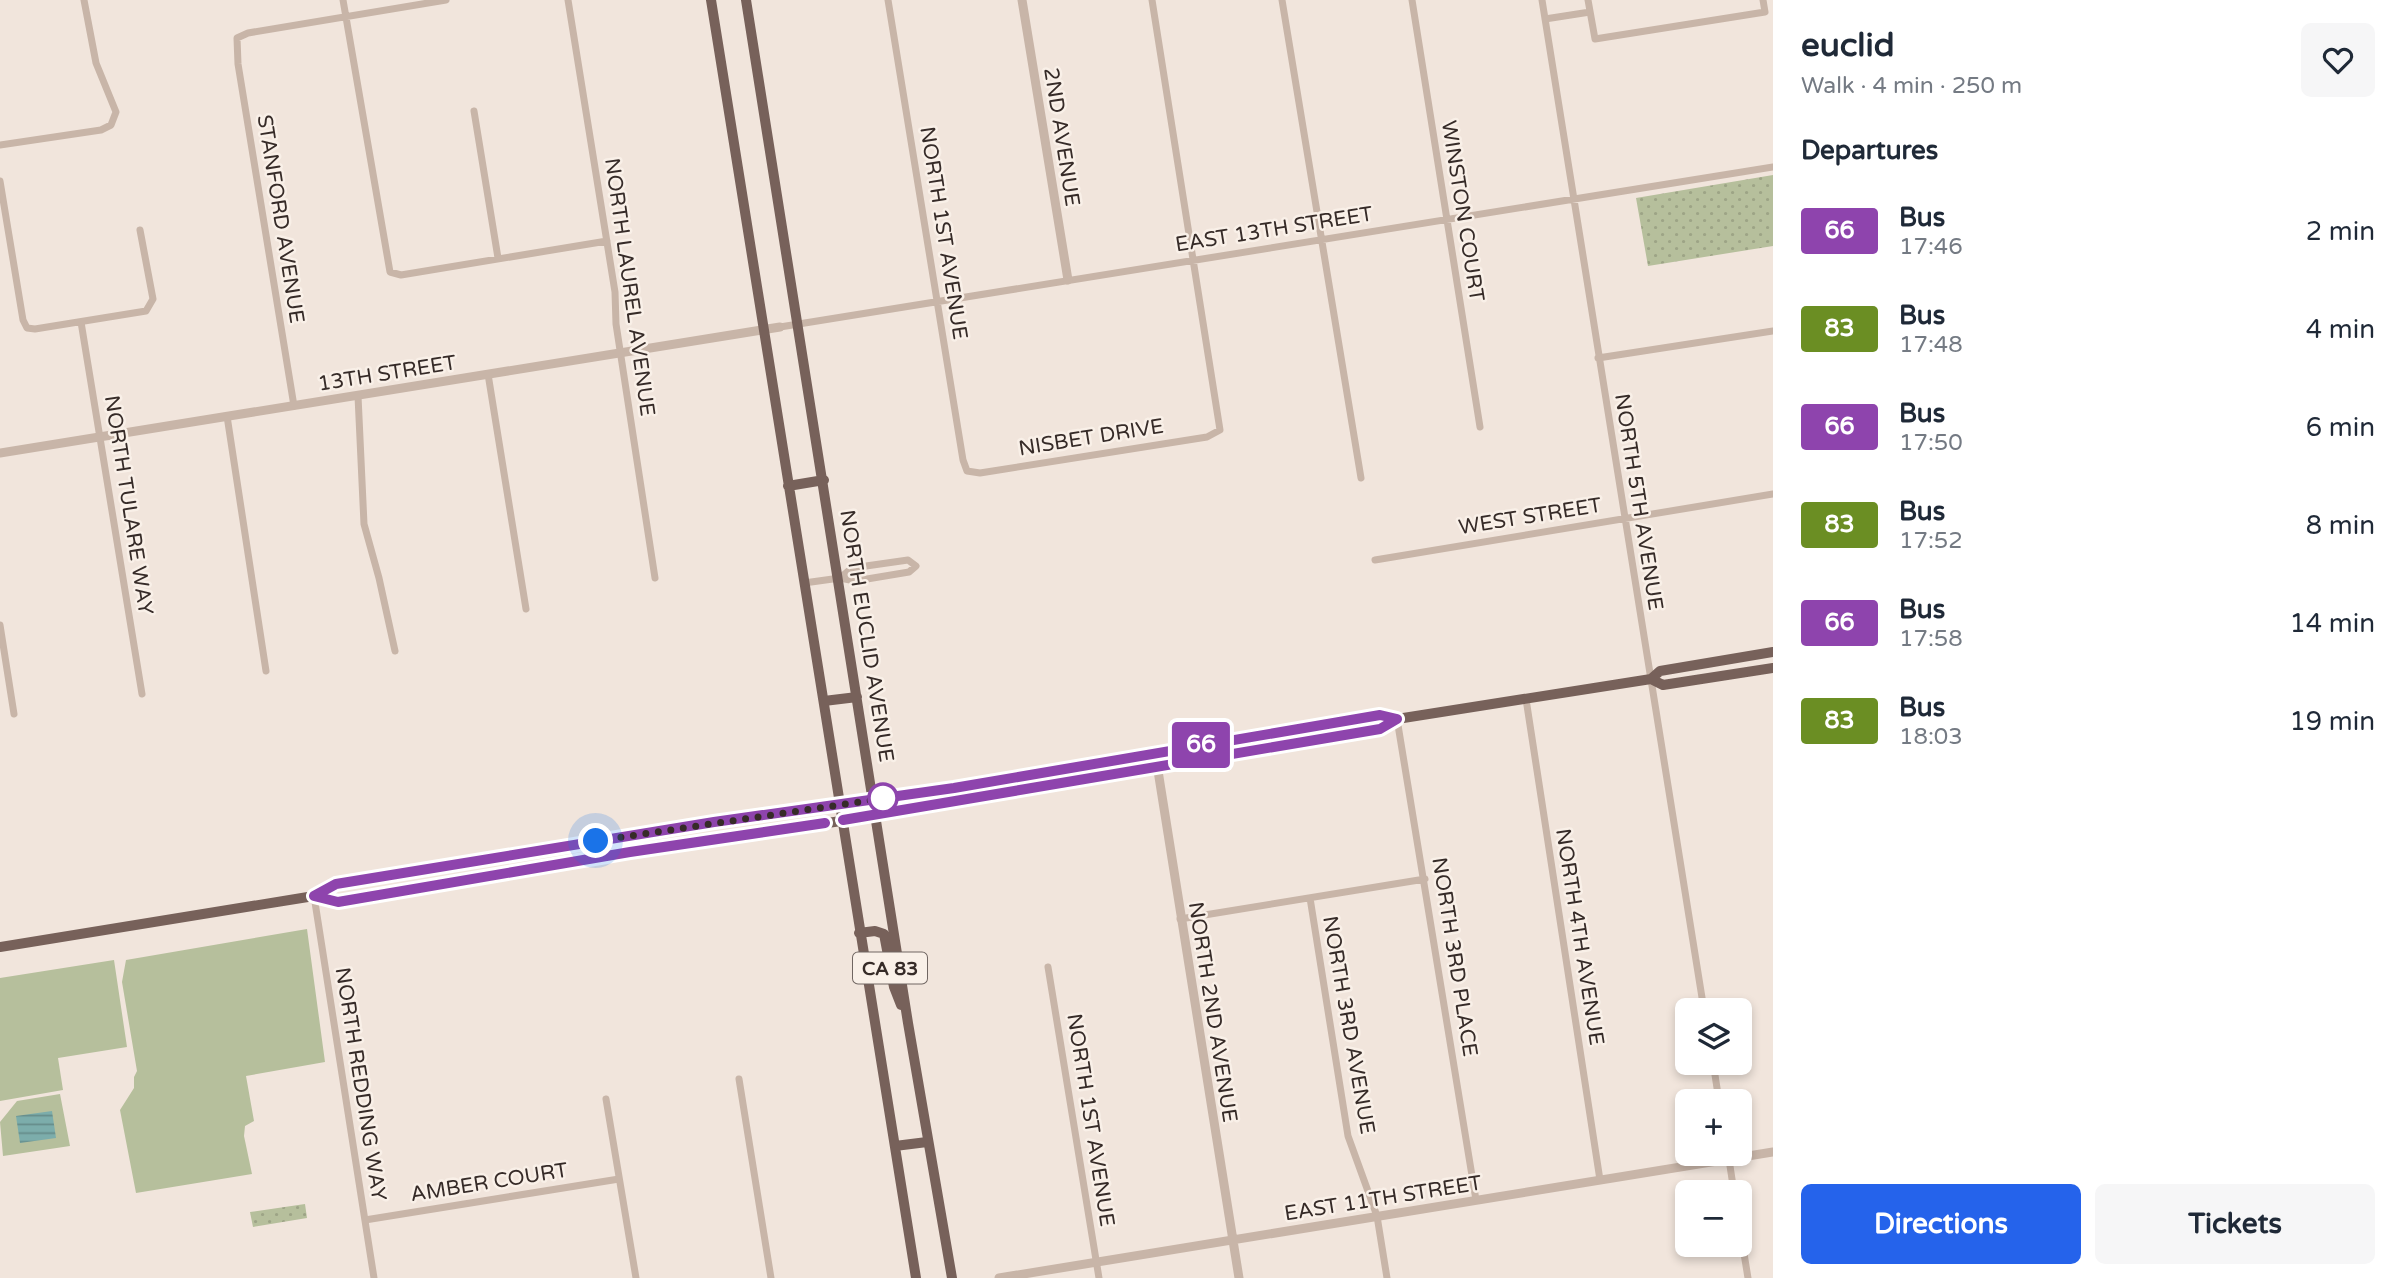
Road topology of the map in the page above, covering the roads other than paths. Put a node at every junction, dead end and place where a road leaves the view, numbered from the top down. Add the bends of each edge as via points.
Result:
1 (84, 0) edge
2 (343, 0) edge
3 (446, 0) edge
4 (568, 0) edge
5 (711, 0) edge
6 (746, 0) edge
7 (888, 0) edge
8 (1022, 0) edge
9 (1152, 0) edge
10 (1282, 0) edge
11 (1412, 0) edge
12 (1542, 0) edge
13 (1588, 0) edge
14 (1763, 0) edge
15 (1590, 12) junction
16 (346, 16) junction
17 (1545, 19) junction
18 (474, 111) dead end
19 (0, 145) edge
20 (1773, 167) edge
21 (0, 181) edge
22 (1572, 199) junction
23 (1447, 219) junction
24 (140, 230) dead end
25 (1321, 239) junction
26 (607, 241) junction
27 (498, 258) junction
28 (1195, 260) junction
29 (1068, 280) junction
30 (937, 301) junction
31 (81, 322) junction
32 (799, 324) junction
33 (780, 327) joint
34 (763, 330) junction
35 (1773, 331) edge
36 (621, 353) junction
37 (1598, 358) junction
38 (488, 374) junction
39 (358, 396) junction
40 (294, 406) junction
41 (227, 416) junction
42 (1480, 426) dead end
43 (99, 436) junction
44 (0, 453) edge
45 (967, 471) joint
46 (1361, 478) dead end
47 (824, 480) junction
48 (788, 486) junction
49 (1773, 494) edge
50 (1624, 518) junction
51 (1375, 559) dead end
52 (655, 578) dead end
53 (839, 578) junction
54 (804, 583) junction
55 (526, 609) dead end
56 (0, 625) edge
57 (395, 651) dead end
58 (1773, 652) edge
59 (1773, 668) edge
60 (266, 671) dead end
61 (1651, 679) junction
62 (142, 694) dead end
63 (857, 696) junction
64 (1526, 699) junction
65 (824, 701) junction
66 (14, 714) dead end
67 (1397, 719) junction
68 (1155, 752) junction
69 (1157, 767) junction
70 (873, 800) junction
71 (840, 803) junction
72 (875, 816) junction
73 (843, 820) junction
74 (631, 836) junction
75 (551, 865) junction
76 (1425, 880) junction
77 (314, 896) junction
78 (1310, 898) junction
79 (1180, 919) junction
80 (859, 933) junction
81 (0, 947) edge
82 (1048, 967) dead end
83 (1702, 998) edge
84 (908, 1023) junction
85 (738, 1079) dead end
86 (606, 1099) dead end
87 (927, 1142) junction
88 (895, 1146) junction
89 (1773, 1152) edge
90 (1752, 1154) edge
91 (1675, 1166) edge
92 (619, 1179) junction
93 (1600, 1180) junction
94 (1476, 1200) junction
95 (1377, 1216) junction
96 (365, 1220) junction
97 (1233, 1240) junction
98 (1745, 1257) edge
99 (1096, 1262) junction
100 (374, 1278) edge
101 (636, 1278) edge
102 (771, 1278) edge
103 (916, 1278) edge
104 (952, 1278) edge
105 (999, 1278) edge
106 (1099, 1278) edge
107 (1239, 1278) edge
108 (1387, 1278) edge
109 (1748, 1278) edge

1 - 19 street via 96,63 116,112 111,125
2 - 16 street
3 - 16 street
4 - 26 street, NORTH LAUREL AVENUE
5 - 34 main road
6 - 32 main road, NORTH EUCLID AVENUE
7 - 30 street, NORTH 1ST AVENUE
8 - 29 street, 2ND AVENUE
9 - 28 street
10 - 25 street
11 - 23 street, WINSTON COURT
12 - 17 street, NORTH 5TH AVENUE
13 - 15 street
14 - 15 street via 1765,12 1595,38
15 - 17 street
16 - 27 street via 390,272 401,275
16 - 40 street, STANFORD AVENUE via 237,38
17 - 22 street, NORTH 5TH AVENUE
18 - 27 street
20 - 22 street, EAST 13TH STREET
21 - 31 street via 27,328
22 - 23 street, EAST 13TH STREET
22 - 37 street, NORTH 5TH AVENUE
23 - 25 street, EAST 13TH STREET
23 - 42 street, WINSTON COURT
24 - 31 street via 153,299 146,311
25 - 28 street, EAST 13TH STREET
25 - 46 street
26 - 27 street
26 - 36 street, NORTH LAUREL AVENUE
28 - 29 street, EAST 13TH STREET
28 - 45 street, NISBET DRIVE via 1220,429 1207,437 980,473
29 - 30 street, EAST 13TH STREET
30 - 32 street, EAST 13TH STREET
30 - 45 street, NORTH 1ST AVENUE
31 - 43 street, NORTH TULARE WAY
32 - 33 street, EAST 13TH STREET
32 - 47 main road, NORTH EUCLID AVENUE
33 - 34 street, 13TH STREET
34 - 36 street, 13TH STREET
34 - 48 main road
35 - 37 street
36 - 38 street, 13TH STREET
36 - 52 street, NORTH LAUREL AVENUE
37 - 50 street, NORTH 5TH AVENUE
38 - 39 street, 13TH STREET
38 - 55 street
39 - 40 street, 13TH STREET
39 - 57 street via 363,524
40 - 41 street, 13TH STREET
41 - 43 street, 13TH STREET
41 - 60 street
43 - 44 street, 13TH STREET
43 - 62 street, NORTH TULARE WAY
47 - 48 main road
47 - 53 main road, NORTH EUCLID AVENUE
48 - 54 main road
49 - 50 street, WEST STREET
50 - 51 street, WEST STREET
50 - 61 street, NORTH 5TH AVENUE
53 - 53 street via 855,581 909,572 916,566 908,560 852,569
53 - 54 street
53 - 63 main road, NORTH EUCLID AVENUE
54 - 65 main road
56 - 66 street
58 - 61 main road via 1660,671
59 - 61 main road via 1662,685
61 - 64 main road
61 - 83 street, NORTH 5TH AVENUE
63 - 65 main road
63 - 70 main road, NORTH EUCLID AVENUE
64 - 67 main road
64 - 93 street, NORTH 4TH AVENUE
65 - 71 main road
67 - 68 main road via 1380,715
67 - 69 main road via 1380,729
67 - 76 street, NORTH 3RD PLACE
68 - 69 street, NORTH 2ND AVENUE
68 - 70 main road
69 - 72 main road
69 - 79 street, NORTH 2ND AVENUE
70 - 71 main road
70 - 72 main road, NORTH EUCLID AVENUE
71 - 73 main road
71 - 74 main road
72 - 73 main road
72 - 84 main road, NORTH EUCLID AVENUE
73 - 75 main road
73 - 80 main road
74 - 75 main road via 626,845 570,855
74 - 77 main road via 336,884
75 - 77 main road via 338,902
76 - 78 street
76 - 94 street, NORTH 3RD PLACE
77 - 81 main road
77 - 96 street, NORTH REDDING WAY
78 - 79 street
78 - 95 street, NORTH 3RD AVENUE via 1348,1136
79 - 97 street, NORTH 2ND AVENUE
80 - 84 main road, CA 83 via 884,934 894,988
80 - 88 main road
82 - 99 street, NORTH 1ST AVENUE
84 - 87 main road, NORTH EUCLID AVENUE
85 - 102 street
86 - 92 street
87 - 88 main road
87 - 104 main road, NORTH EUCLID AVENUE
88 - 103 main road
89 - 90 street, EAST 11TH STREET
91 - 93 street, EAST 11TH STREET
92 - 96 street, AMBER COURT
92 - 101 street
93 - 94 street, EAST 11TH STREET
94 - 95 street, EAST 11TH STREET
95 - 97 street, EAST 11TH STREET
95 - 108 street, NORTH 3RD AVENUE
96 - 100 street, NORTH REDDING WAY
97 - 99 street, EAST 11TH STREET
97 - 107 street, NORTH 2ND AVENUE
98 - 109 street
99 - 105 street, EAST 11TH STREET
99 - 106 street, NORTH 1ST AVENUE

